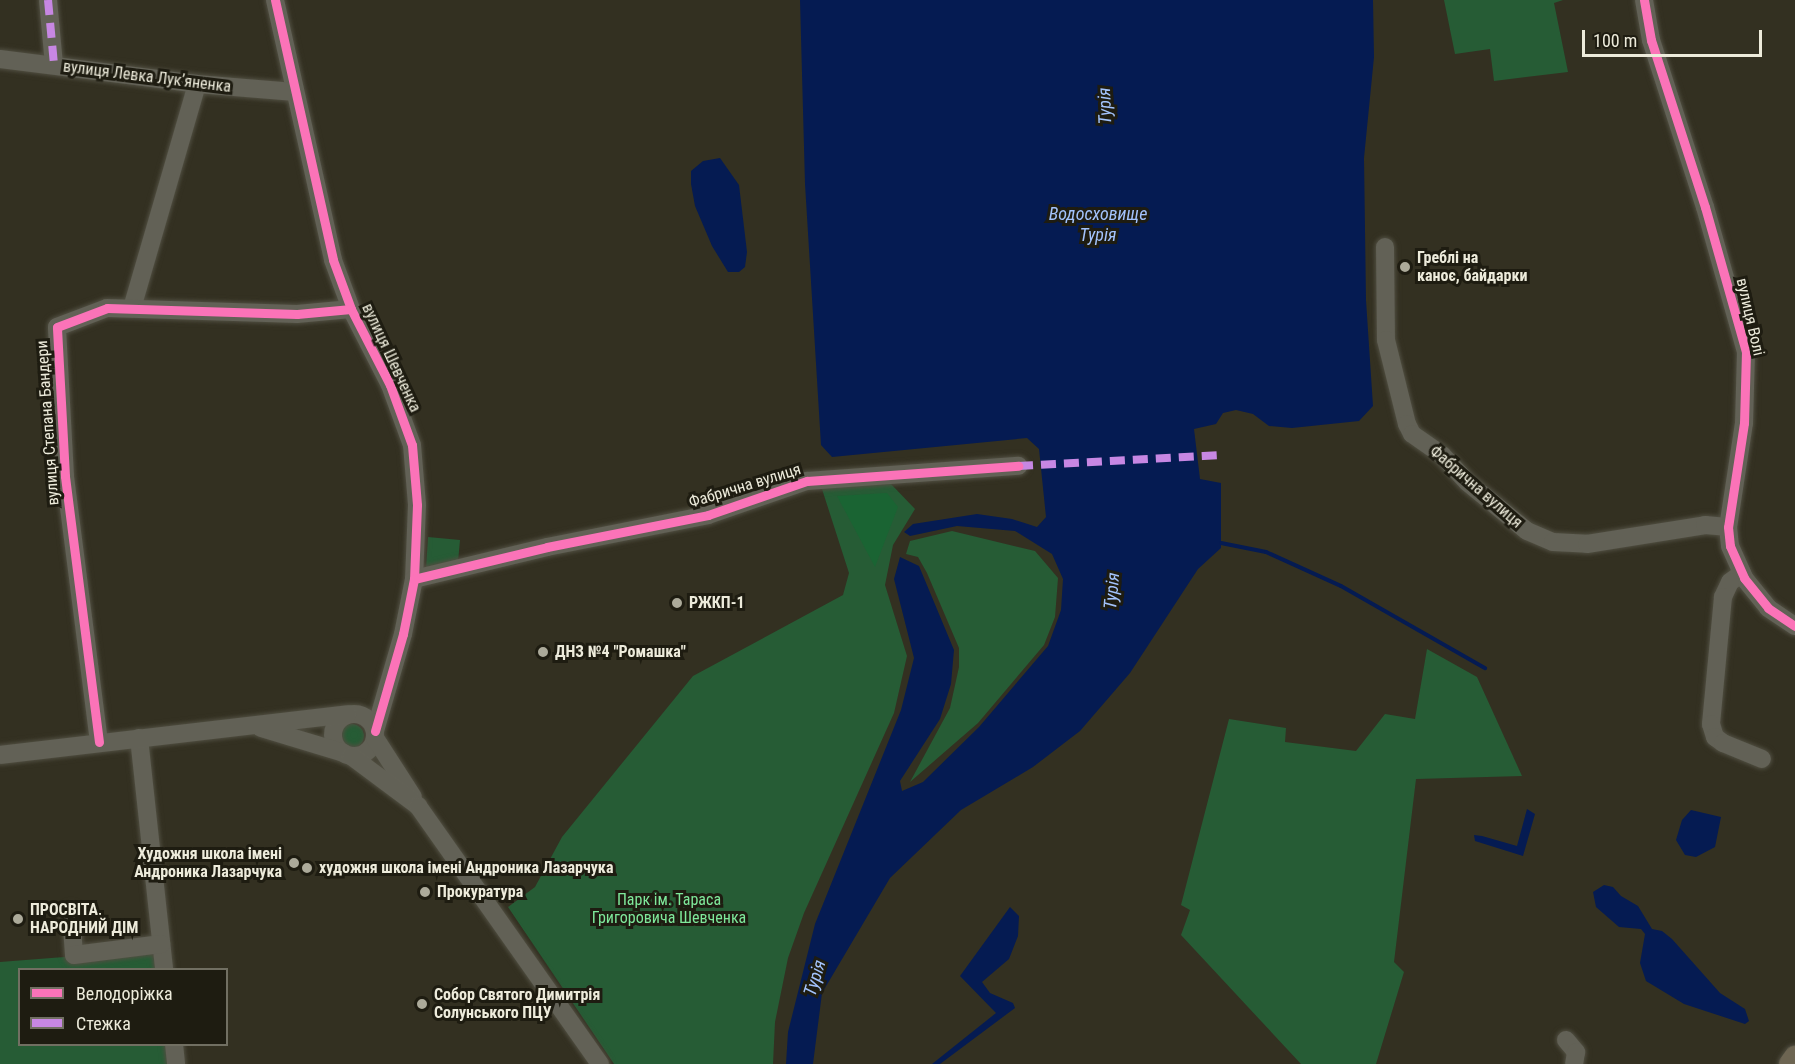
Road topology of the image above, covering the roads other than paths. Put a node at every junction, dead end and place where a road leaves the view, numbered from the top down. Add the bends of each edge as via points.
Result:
1 (48, 0) edge
2 (275, 0) edge
3 (1644, 0) edge
4 (0, 59) edge
5 (54, 65) junction
6 (197, 84) junction
7 (295, 92) junction
8 (1385, 248) dead end
9 (132, 308) junction
10 (351, 309) junction
11 (1018, 466) dead end
12 (1728, 527) junction
13 (1742, 573) junction
14 (414, 579) junction
15 (1795, 626) edge
16 (383, 692) junction
17 (351, 714) junction
18 (254, 726) junction
19 (375, 734) junction
20 (139, 738) junction
21 (99, 742) junction
22 (348, 754) junction
23 (0, 755) edge
24 (1762, 759) dead end
25 (418, 806) junction
26 (71, 912) dead end
27 (161, 944) junction
28 (164, 968) edge
29 (1566, 1040) dead end
30 (174, 1046) edge
31 (1795, 1057) edge
32 (177, 1064) edge
33 (600, 1064) edge
34 (1574, 1064) edge
35 (1790, 1064) edge

1 - 5 street
2 - 7 street, вулиця Шевченка
3 - 12 street, вулиця Волі via 1651,40 1705,207 1746,352 1744,423
4 - 5 street, вулиця Левка Лукʼяненка
5 - 6 street, вулиця Левка Лукʼяненка
6 - 7 street, вулиця Левка Лукʼяненка
6 - 9 street
7 - 10 street, вулиця Шевченка via 333,260
8 - 12 street, Фабрична вулиця via 1386,340 1412,434 1442,454 1467,482 1527,531 1553,542 1587,544 1705,525
9 - 10 street, вулиця Степана Бандери via 297,314
9 - 21 street, вулиця Степана Бандери via 107,308 57,327 65,476
10 - 14 street, вулиця Шевченка via 390,385 412,444 417,497
11 - 14 street, Фабрична вулиця via 807,481 708,515
12 - 13 street, вулиця Волі
13 - 15 street, вулиця Волі via 1768,608
13 - 24 street via 1730,582 1723,597 1711,724 1715,738
14 - 16 street, вулиця Шевченка via 403,634
16 - 17 street
16 - 19 street, вулиця Шевченка
17 - 18 street
17 - 19 street via 368,719
17 - 22 street via 336,723 333,736
18 - 20 street
18 - 22 street
19 - 22 street via 364,753
19 - 25 street
20 - 21 street
20 - 27 street
21 - 23 street
22 - 25 street
25 - 33 street
26 - 27 street via 74,955
27 - 28 street
29 - 34 street via 1576,1052
30 - 32 street
31 - 35 main road

